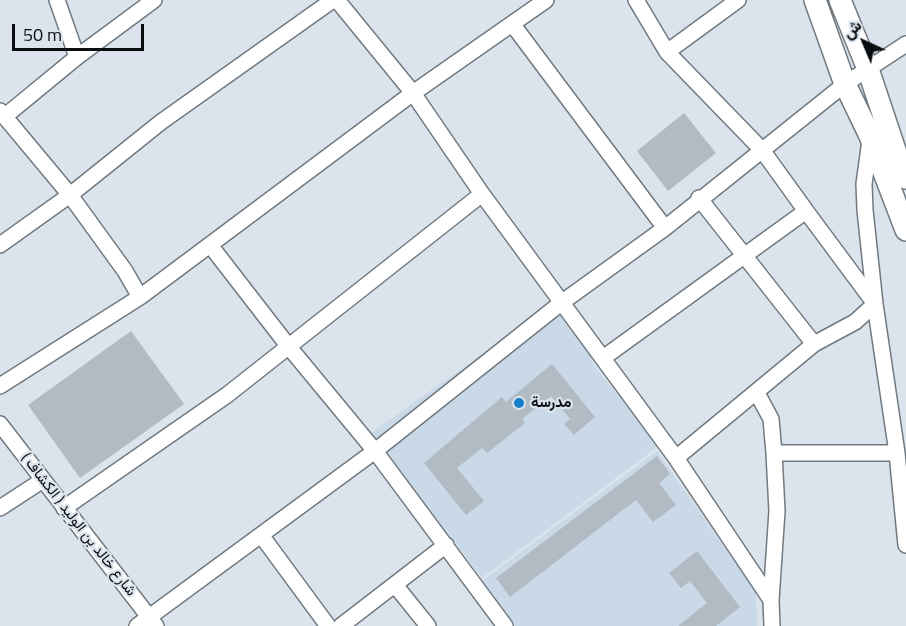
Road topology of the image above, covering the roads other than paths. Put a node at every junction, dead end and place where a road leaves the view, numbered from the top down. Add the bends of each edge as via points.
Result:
1 (57, 0) edge
2 (154, 0) edge
3 (333, 0) edge
4 (337, 0) edge
5 (546, 0) edge
6 (636, 0) edge
7 (738, 0) edge
8 (815, 0) edge
9 (840, 0) edge
10 (513, 25) junction
11 (906, 44) edge
12 (667, 52) junction
13 (77, 57) junction
14 (868, 69) junction
15 (846, 84) junction
16 (413, 93) junction
17 (2, 114) edge
18 (870, 136) junction
19 (762, 150) junction
20 (901, 155) edge
21 (906, 178) edge
22 (482, 194) junction
23 (70, 195) junction
24 (699, 198) junction
25 (806, 211) junction
26 (665, 228) junction
27 (906, 230) edge
28 (0, 245) edge
29 (210, 245) junction
30 (745, 256) junction
31 (140, 297) junction
32 (561, 303) junction
33 (875, 304) junction
34 (814, 344) junction
35 (289, 347) junction
36 (603, 358) junction
37 (0, 386) edge
38 (757, 393) junction
39 (0, 424) edge
40 (375, 451) junction
41 (774, 453) junction
42 (897, 453) junction
43 (676, 459) junction
44 (43, 480) junction
45 (0, 508) edge
46 (64, 508) junction
47 (261, 535) junction
48 (446, 545) junction
49 (906, 545) edge
50 (395, 585) junction
51 (771, 600) junction
52 (147, 623) edge
53 (328, 626) edge
54 (341, 626) edge
55 (428, 626) edge
56 (505, 626) edge
57 (772, 626) edge

1 - 13 street
2 - 13 street
3 - 23 street via 161,122
4 - 16 street
5 - 10 street
6 - 12 street
7 - 12 street
8 - 15 street
9 - 14 street
10 - 16 street
10 - 26 street
11 - 14 street
12 - 19 street
13 - 17 street
14 - 15 street
14 - 20 street
15 - 18 street
15 - 19 street
16 - 22 street
16 - 29 street
17 - 23 street
18 - 27 street
18 - 33 street via 864,184
19 - 24 street
19 - 25 street
20 - 21 street
22 - 32 street
22 - 35 street
23 - 28 street
23 - 31 street
24 - 26 street
24 - 30 street
25 - 30 street
25 - 33 street
26 - 32 street
29 - 31 street
29 - 35 street
30 - 34 street
30 - 36 street
31 - 37 street
32 - 36 street
32 - 40 street
33 - 34 street via 855,322
33 - 42 street
34 - 38 street
35 - 40 street
35 - 46 street
36 - 43 street
38 - 41 street via 771,419
38 - 43 street
39 - 44 street, شارع خالد بن الوليد ( الكشاف )
40 - 47 street
40 - 48 street
41 - 42 street
41 - 51 street via 777,511
42 - 49 street
43 - 51 street
44 - 45 street
44 - 46 street, شارع خالد بن الوليد ( الكشاف )
46 - 52 street, شارع خالد بن الوليد ( الكشاف )
47 - 52 street
47 - 53 street
48 - 50 street
48 - 56 street
50 - 54 street
50 - 55 street
51 - 57 street

